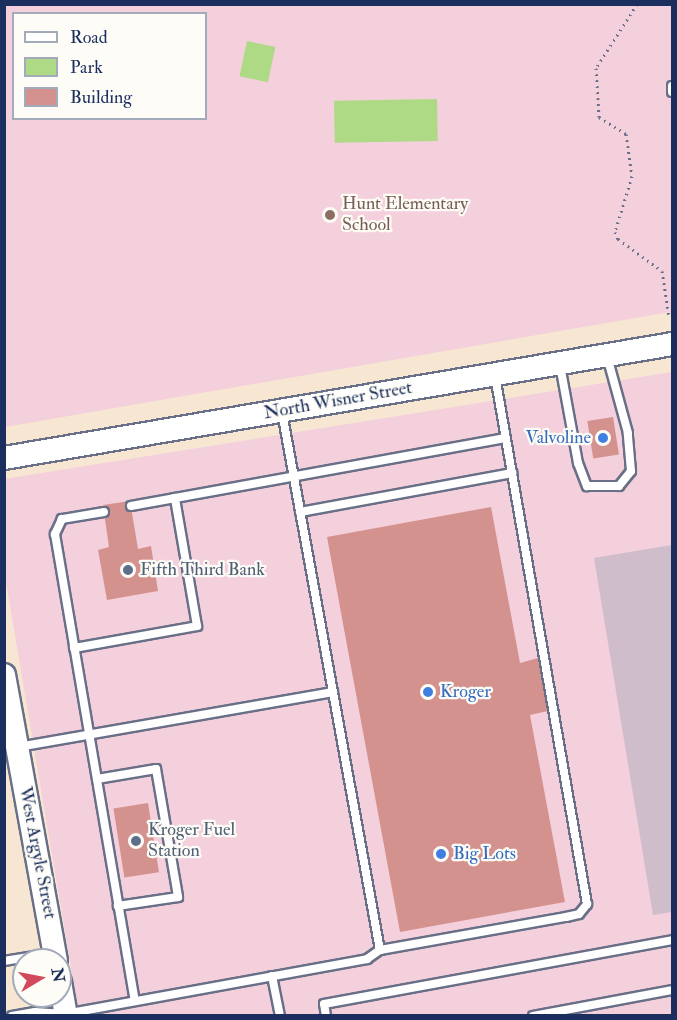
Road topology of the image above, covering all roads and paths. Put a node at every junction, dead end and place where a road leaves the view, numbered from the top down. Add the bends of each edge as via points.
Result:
1 (637, 4) edge
2 (672, 86) edge
3 (672, 92) edge
4 (669, 316) dead end
5 (672, 344) edge
6 (606, 355) junction
7 (560, 363) junction
8 (494, 374) junction
9 (282, 411) junction
10 (506, 438) junction
11 (4, 458) edge
12 (512, 473) junction
13 (294, 476) junction
14 (175, 498) junction
15 (131, 506) dead end
16 (104, 512) dead end
17 (300, 512) junction
18 (74, 648) junction
19 (6, 687) edge
20 (333, 692) junction
21 (90, 735) junction
22 (17, 747) junction
23 (97, 779) junction
24 (118, 906) junction
25 (672, 940) edge
26 (55, 948) edge
27 (380, 950) junction
28 (272, 976) junction
29 (672, 990) edge
30 (135, 1000) junction
31 (36, 1014) edge
32 (66, 1015) edge
33 (12, 1016) edge
34 (280, 1016) edge
35 (326, 1016) edge
36 (533, 1016) edge

1 - 4 path via 596,68 599,117 626,134 632,176 615,232 618,239 662,271
2 - 3 lane
5 - 6 street, North Wisner Street
6 - 7 street, North Wisner Street
6 - 7 lane via 628,433 631,471 620,486 587,486 578,462
7 - 8 street, North Wisner Street
8 - 9 street, North Wisner Street
8 - 10 lane
9 - 11 street, North Wisner Street
9 - 13 lane
10 - 12 lane
10 - 13 lane
12 - 17 lane
12 - 27 lane via 587,904 579,914 566,917
13 - 14 lane
13 - 17 lane
14 - 15 lane
14 - 18 lane via 197,626
16 - 18 lane via 62,519 56,524
17 - 20 lane
18 - 21 lane
19 - 22 street, West Argyle Street
20 - 21 lane
20 - 27 lane
21 - 22 lane
21 - 23 lane
22 - 26 street, West Argyle Street
23 - 24 lane
23 - 24 lane via 156,769 178,897
24 - 30 lane
25 - 35 lane via 324,1004
27 - 28 lane via 367,959
28 - 30 lane
28 - 34 lane
29 - 36 lane
30 - 32 lane
31 - 32 lane
31 - 33 lane

